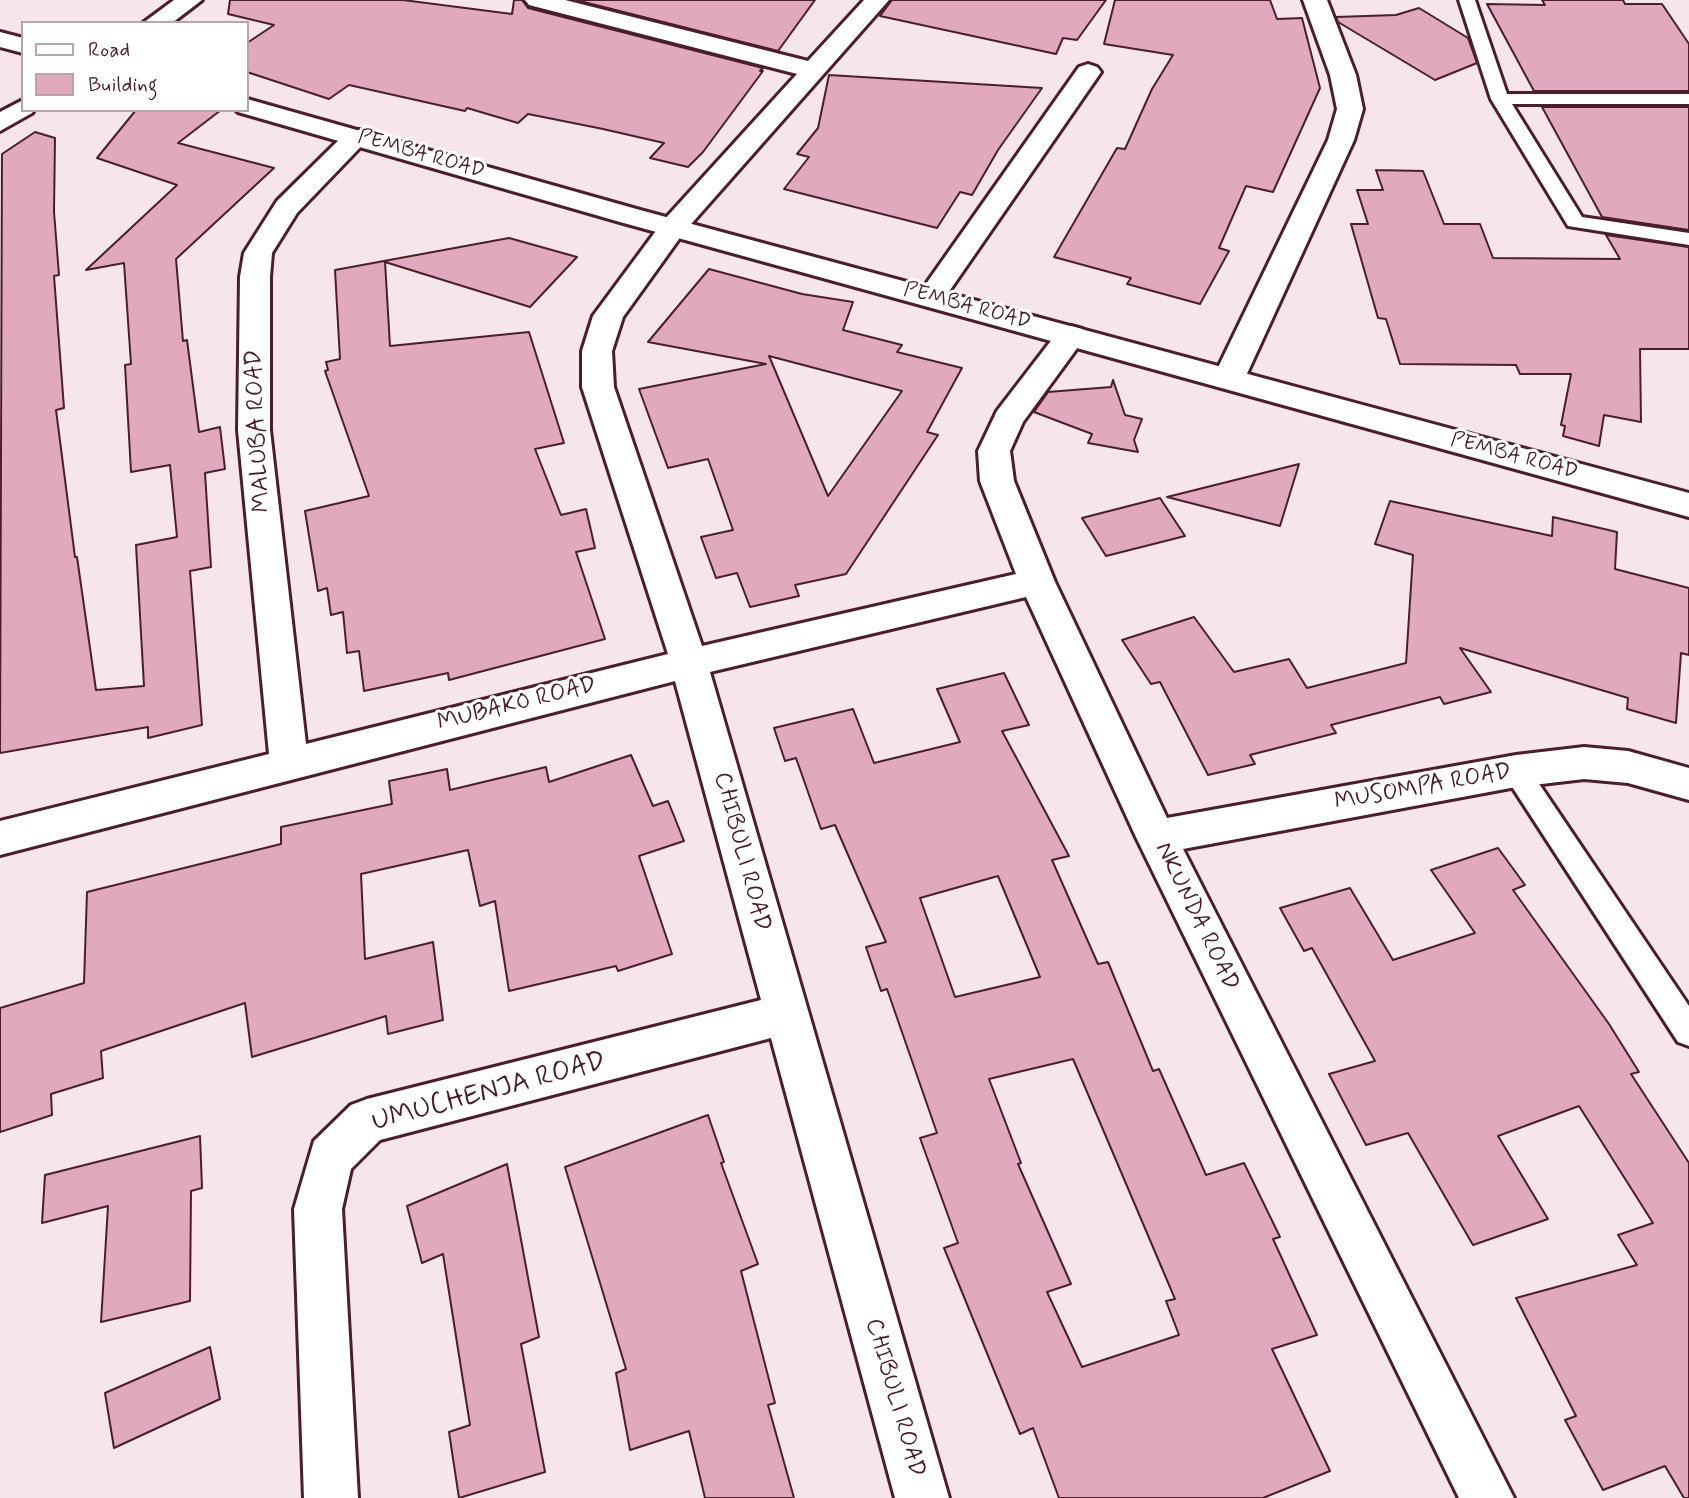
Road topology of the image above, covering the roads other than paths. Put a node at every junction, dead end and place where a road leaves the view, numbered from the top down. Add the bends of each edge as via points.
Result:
1 (190, 0) edge
2 (537, 0) edge
3 (877, 0) edge
4 (1315, 0) edge
5 (1467, 0) edge
6 (158, 21) edge
7 (0, 39) edge
8 (21, 45) edge
9 (813, 69) junction
10 (1088, 72) dead end
11 (1500, 99) junction
12 (1689, 99) edge
13 (248, 107) edge
14 (21, 109) edge
15 (0, 123) edge
16 (358, 136) junction
17 (674, 226) junction
18 (1688, 242) edge
19 (931, 297) junction
20 (1070, 336) junction
21 (1229, 378) junction
22 (1689, 505) edge
23 (1037, 582) junction
24 (690, 663) junction
25 (289, 762) junction
26 (1516, 771) junction
27 (1689, 783) edge
28 (1156, 837) junction
29 (0, 838) edge
30 (786, 1014) junction
31 (1689, 1032) edge
32 (331, 1498) edge
33 (922, 1498) edge
34 (1487, 1498) edge

1 - 6 street
2 - 9 street
3 - 9 street, CHIBULI ROAD
4 - 21 street via 1343,75 1350,109 1336,152
5 - 11 lane
7 - 8 street
9 - 17 street, CHIBULI ROAD
10 - 19 street
11 - 12 lane
11 - 18 lane via 1575,222 1655,232
13 - 16 street, PEMBA ROAD
14 - 15 street
16 - 17 street, PEMBA ROAD
16 - 25 street, MALUBA ROAD via 279,219 258,253 255,277 254,430
17 - 19 street, PEMBA ROAD
17 - 24 street, CHIBULI ROAD via 608,316 597,363 598,387
19 - 20 street, PEMBA ROAD
20 - 21 street, PEMBA ROAD
20 - 23 street, NKUNDA ROAD via 1008,419 994,451 997,481
21 - 22 street, PEMBA ROAD
23 - 24 street, MUBAKO ROAD
23 - 28 street, NKUNDA ROAD
24 - 25 street, MUBAKO ROAD
24 - 30 street, CHIBULI ROAD
25 - 29 street, MUBAKO ROAD
26 - 27 street, MUSOMPA ROAD via 1584,763 1628,767
26 - 28 street, MUSOMPA ROAD
26 - 31 lane
28 - 34 street, NKUNDA ROAD
30 - 32 street, UMUCHENJA ROAD via 367,1121 330,1157 318,1209
30 - 33 street, CHIBULI ROAD

